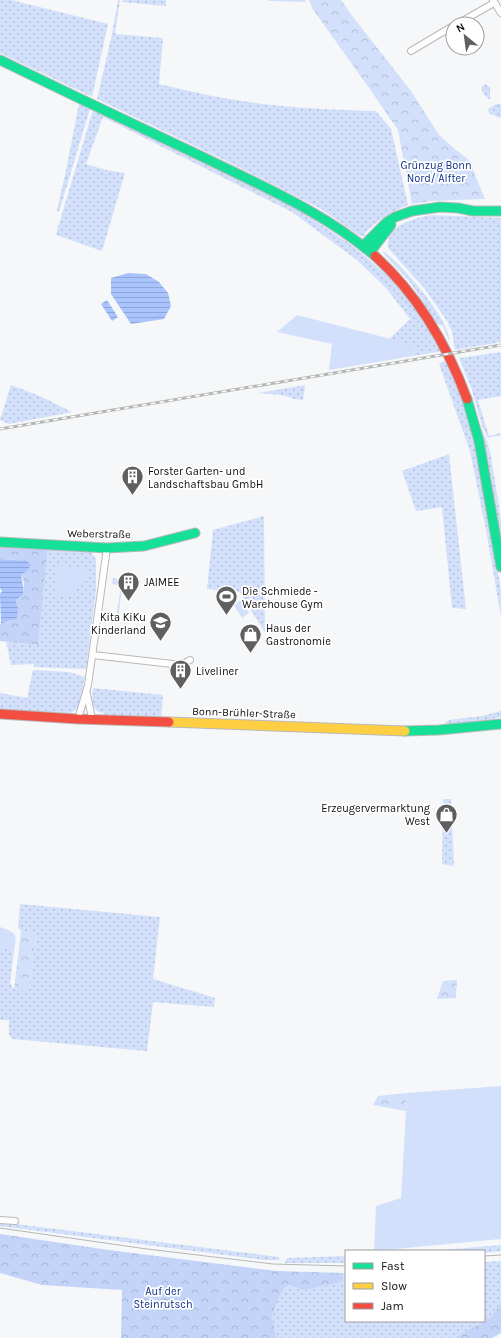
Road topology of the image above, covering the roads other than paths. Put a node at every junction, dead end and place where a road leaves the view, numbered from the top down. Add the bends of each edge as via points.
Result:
1 (493, 1) edge
2 (501, 12) edge
3 (470, 16) edge
4 (445, 31) edge
5 (411, 51) dead end
6 (0, 60) edge
7 (501, 205) edge
8 (458, 208) junction
9 (501, 211) edge
10 (366, 249) junction
11 (195, 533) dead end
12 (0, 542) edge
13 (107, 548) junction
14 (501, 567) edge
15 (93, 655) junction
16 (190, 660) dead end
17 (87, 693) junction
18 (0, 714) edge
19 (78, 718) junction
20 (92, 719) junction
21 (501, 720) edge
22 (487, 724) junction
23 (501, 724) edge
24 (0, 1220) edge
25 (15, 1221) dead end

1 - 2 street
1 - 3 street
4 - 5 street
6 - 10 street via 287,198 323,218
7 - 8 street
8 - 9 street
8 - 10 street via 409,212 385,231 377,244
10 - 14 street via 408,290 426,313 464,388 475,423
11 - 13 street, Weberstraße via 144,546
12 - 13 street, Weberstraße
13 - 15 street
15 - 16 street via 181,665
15 - 17 street
17 - 19 street
17 - 20 street
18 - 19 street, Bonn-Brühler-Straße
19 - 20 street, Bonn-Brühler-Straße
20 - 22 street, Bonn-Brühler-Straße via 418,731 451,730
21 - 22 street, Bonn-Brühler-Straße
22 - 23 street, Bonn-Brühler-Straße
24 - 25 street

